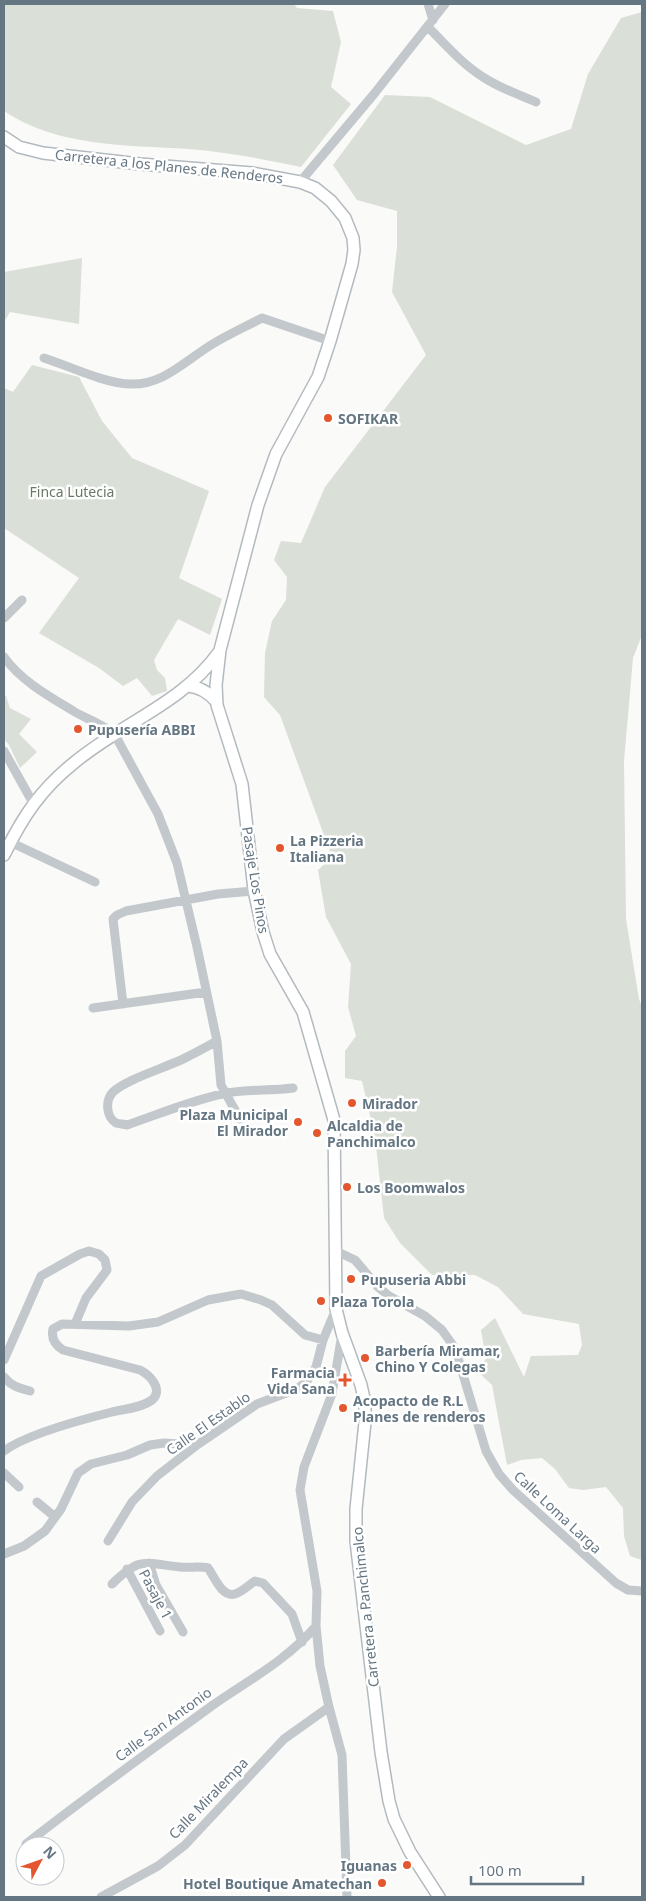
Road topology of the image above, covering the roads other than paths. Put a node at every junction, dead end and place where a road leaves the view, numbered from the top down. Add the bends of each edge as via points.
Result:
1 (428, 4) edge
2 (445, 4) edge
3 (430, 24) junction
4 (536, 102) dead end
5 (4, 137) edge
6 (300, 182) junction
7 (330, 341) junction
8 (44, 358) dead end
9 (22, 600) dead end
10 (4, 618) edge
11 (220, 650) junction
12 (4, 657) edge
13 (188, 686) junction
14 (216, 701) junction
15 (115, 735) junction
16 (4, 751) edge
17 (33, 803) junction
18 (10, 842) junction
19 (4, 855) edge
20 (95, 882) dead end
21 (254, 892) junction
22 (186, 900) junction
23 (206, 992) junction
24 (123, 1004) junction
25 (93, 1008) dead end
26 (217, 1041) junction
27 (293, 1088) dead end
28 (226, 1093) junction
29 (240, 1119) dead end
30 (336, 1251) junction
31 (336, 1309) junction
32 (75, 1324) junction
33 (323, 1340) junction
34 (344, 1354) junction
35 (4, 1360) edge
36 (4, 1377) edge
37 (30, 1391) dead end
38 (196, 1445) junction
39 (4, 1452) edge
40 (4, 1473) edge
41 (19, 1487) dead end
42 (37, 1502) dead end
43 (55, 1517) junction
44 (108, 1541) dead end
45 (4, 1554) edge
46 (149, 1563) junction
47 (127, 1569) junction
48 (112, 1584) dead end
49 (642, 1591) edge
50 (316, 1626) junction
51 (160, 1631) dead end
52 (183, 1632) dead end
53 (302, 1642) junction
54 (328, 1707) junction
55 (36, 1836) edge
56 (101, 1897) edge
57 (348, 1897) edge
58 (439, 1897) edge

1 - 3 street
2 - 3 street
3 - 4 street via 482,77
3 - 6 street
5 - 6 main road, Carretera a los Planes de Renderos via 19,147 43,153 252,173
6 - 7 main road, Carretera a los Planes de Renderos via 315,188 331,201 345,218 353,238 352,264
7 - 8 street via 262,318 154,381 129,384
7 - 11 main road, Carretera a los Planes de Renderos via 318,377 271,464
9 - 10 street
11 - 13 main road
11 - 14 main road, Pasaje Los Pinos
12 - 15 street via 20,676
13 - 14 main road via 207,692
13 - 15 main road
14 - 21 main road, Pasaje Los Pinos via 242,784
15 - 17 main road via 75,761
15 - 22 street via 158,814 177,863
16 - 17 street
17 - 18 main road
18 - 19 main road
18 - 20 street
21 - 22 street
21 - 30 main road, Pasaje Los Pinos via 268,948 303,1012 331,1104 335,1128
22 - 23 street
22 - 24 street via 126,912 113,920
23 - 24 street
23 - 26 street
24 - 25 street
26 - 28 street via 221,1085
26 - 28 street via 124,1085 112,1093 108,1110 117,1124 127,1124
27 - 28 street
28 - 29 street
30 - 31 main road, Pasaje Los Pinos
30 - 49 street, Calle Loma Larga via 355,1260 384,1293 430,1320 448,1338 458,1358 486,1451 503,1480 616,1583 628,1590
31 - 33 street, Calle El Establo
31 - 34 main road, Carretera a Panchimalco
32 - 33 street via 129,1326 158,1322 208,1300 240,1294 272,1306 305,1335
32 - 35 street via 86,1298 107,1270 105,1260 89,1251 41,1276
32 - 39 street via 62,1324 53,1329 53,1338 59,1348 140,1370 155,1383 156,1396 144,1404 35,1436
33 - 38 street, Calle El Establo via 316,1367 307,1382 257,1404
34 - 50 street via 304,1467 300,1490 317,1591
34 - 58 main road, Carretera a Panchimalco via 361,1385 365,1403 356,1542 389,1802 410,1852
36 - 37 street via 15,1387
38 - 43 street via 150,1445 91,1464 78,1472
38 - 44 street, Calle El Establo via 157,1476 132,1502
40 - 41 street
42 - 43 street
43 - 45 street via 45,1531 24,1546
46 - 47 street via 137,1563
46 - 52 street via 156,1585
46 - 53 street via 208,1568 221,1589 229,1594 235,1594 255,1582 263,1583 292,1614
47 - 48 street
47 - 51 street, Pasaje 1
50 - 53 street, Calle San Antonio
50 - 54 street
53 - 55 street, Calle San Antonio via 276,1664 96,1789
54 - 56 street, Calle Miralempa via 284,1739 184,1845 158,1866
54 - 57 street via 342,1755

